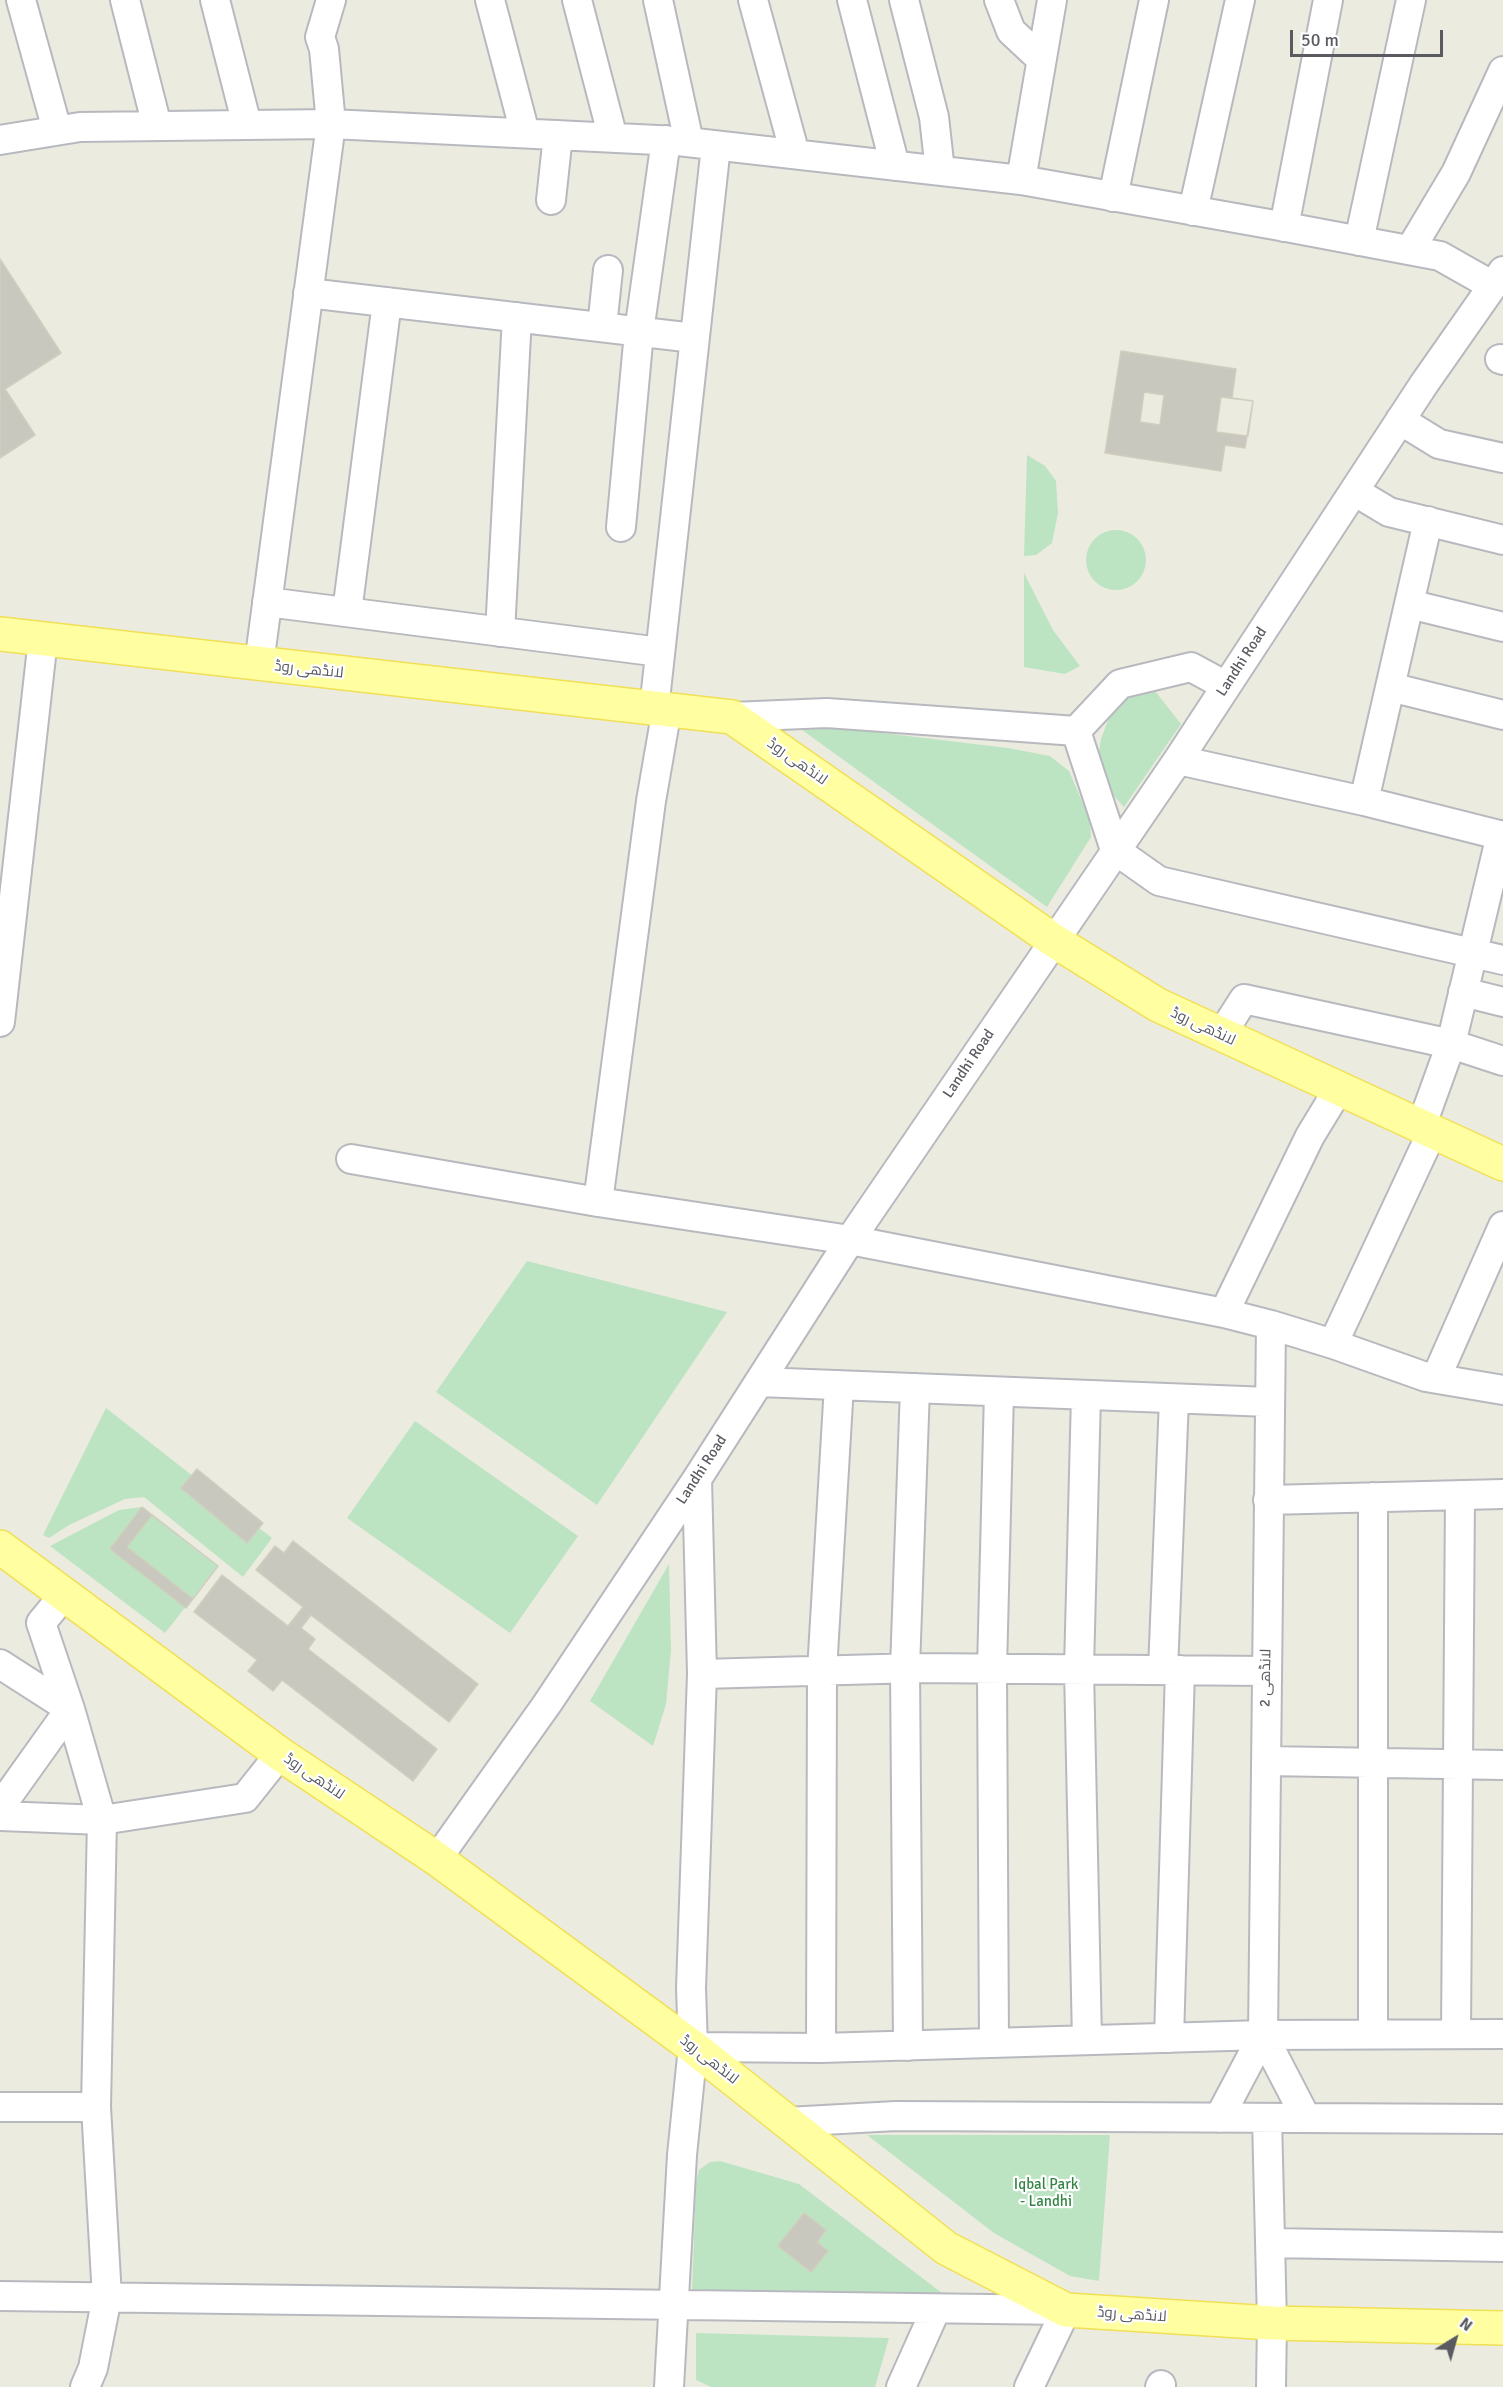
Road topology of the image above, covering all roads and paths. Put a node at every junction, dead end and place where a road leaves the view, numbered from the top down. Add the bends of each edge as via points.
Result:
1 (21, 0) edge
2 (125, 0) edge
3 (215, 0) edge
4 (309, 0) edge
5 (331, 0) edge
6 (490, 0) edge
7 (577, 0) edge
8 (658, 0) edge
9 (753, 0) edge
10 (852, 0) edge
11 (904, 0) edge
12 (999, 0) edge
13 (1052, 0) edge
14 (1154, 0) edge
15 (1240, 0) edge
16 (1328, 0) edge
17 (1411, 0) edge
18 (320, 37) junction
19 (1041, 59) junction
20 (1503, 70) edge
21 (331, 124) junction
22 (247, 125) junction
23 (157, 126) junction
24 (57, 130) junction
25 (525, 133) junction
26 (558, 135) junction
27 (613, 138) junction
28 (0, 140) edge
29 (690, 143) junction
30 (795, 154) junction
31 (895, 166) junction
32 (940, 171) junction
33 (1021, 180) junction
34 (1113, 197) junction
35 (551, 200) dead end
36 (1193, 211) junction
37 (1284, 227) junction
38 (1359, 241) junction
39 (1410, 250) junction
40 (608, 270) dead end
41 (1498, 278) edge
42 (308, 293) junction
43 (387, 302) junction
44 (517, 317) junction
45 (602, 327) junction
46 (639, 332) junction
47 (694, 338) junction
48 (1400, 420) junction
49 (1503, 458) edge
50 (1354, 491) junction
51 (1428, 521) junction
52 (621, 527) dead end
53 (1503, 540) edge
54 (267, 602) junction
55 (1409, 604) junction
56 (347, 612) junction
57 (1503, 627) edge
58 (500, 632) junction
59 (0, 634) edge
60 (43, 639) junction
61 (660, 652) junction
62 (259, 664) junction
63 (1226, 686) junction
64 (1390, 687) junction
65 (660, 709) junction
66 (1503, 715) edge
67 (732, 717) junction
68 (1076, 731) junction
69 (1178, 760) junction
70 (1364, 801) junction
71 (1502, 836) edge
72 (1115, 850) junction
73 (1053, 940) junction
74 (1473, 953) junction
75 (1503, 960) edge
76 (1463, 992) junction
77 (1503, 1002) edge
78 (0, 1022) edge
79 (1221, 1035) junction
80 (1451, 1044) junction
81 (1503, 1060) edge
82 (1338, 1090) junction
83 (1427, 1129) junction
84 (351, 1159) dead end
85 (1503, 1164) edge
86 (598, 1202) junction
87 (1503, 1226) edge
88 (850, 1240) junction
89 (1224, 1313) junction
90 (1269, 1324) junction
91 (1333, 1344) junction
92 (1436, 1378) junction
93 (759, 1382) junction
94 (839, 1385) junction
95 (915, 1388) junction
96 (1503, 1390) edge
97 (999, 1392) junction
98 (1086, 1395) junction
99 (1174, 1399) junction
100 (1269, 1402) junction
101 (697, 1479) junction
102 (1503, 1494) edge
103 (1460, 1495) junction
104 (1373, 1497) junction
105 (1268, 1500) junction
106 (0, 1547) edge
107 (64, 1595) junction
108 (0, 1664) edge
109 (905, 1668) junction
110 (992, 1669) junction
111 (1079, 1670) junction
112 (1171, 1670) junction
113 (822, 1671) junction
114 (1267, 1671) junction
115 (702, 1674) junction
116 (70, 1709) junction
117 (280, 1754) junction
118 (1266, 1761) junction
119 (1372, 1763) junction
120 (1456, 1764) junction
121 (1503, 1765) edge
122 (0, 1807) edge
123 (0, 1816) edge
124 (102, 1820) junction
125 (437, 1859) junction
126 (1373, 2034) junction
127 (1456, 2034) junction
128 (1503, 2034) edge
129 (1263, 2035) junction
130 (1169, 2038) junction
131 (1087, 2040) junction
132 (994, 2043) junction
133 (908, 2046) junction
134 (693, 2047) junction
135 (821, 2048) junction
136 (0, 2107) edge
137 (96, 2107) junction
138 (1219, 2118) junction
139 (1267, 2118) junction
140 (1306, 2118) junction
141 (1503, 2119) edge
142 (787, 2122) junction
143 (1270, 2243) junction
144 (1503, 2247) edge
145 (0, 2296) edge
146 (107, 2297) junction
147 (674, 2305) junction
148 (936, 2309) junction
149 (1066, 2310) junction
150 (1272, 2324) junction
151 (1503, 2328) edge
152 (85, 2387) edge
153 (669, 2387) edge
154 (901, 2387) edge
155 (1029, 2387) edge
156 (1270, 2387) edge

1 - 24 street
2 - 23 street
3 - 22 street
4 - 18 street
5 - 18 street
6 - 25 street
7 - 27 street
8 - 29 street
9 - 30 street
10 - 31 street
11 - 32 street via 934,117
12 - 19 street via 1011,30
13 - 19 street
14 - 34 street
15 - 36 street
16 - 37 street
17 - 38 street
18 - 21 street
19 - 33 street
20 - 39 street via 1456,173
21 - 22 street
21 - 25 street
21 - 42 street
22 - 23 street
23 - 24 street
24 - 28 street
25 - 26 street
26 - 27 street
26 - 35 street
27 - 29 street
29 - 30 street
29 - 46 street
29 - 47 street
30 - 31 street
31 - 32 street
32 - 33 street
33 - 34 street
34 - 36 street
36 - 37 street
37 - 38 street
38 - 39 street
39 - 41 street via 1440,256
40 - 45 street
41 - 48 street, Landhi Road
42 - 43 street
42 - 54 street
43 - 44 street
43 - 56 street
44 - 45 street
44 - 58 street
45 - 46 street
46 - 47 street
46 - 52 street
47 - 61 street
48 - 49 street via 1439,444
48 - 50 street, Landhi Road
50 - 51 street via 1389,512
50 - 63 street, Landhi Road
51 - 53 street
51 - 55 street
54 - 56 street
54 - 62 street
55 - 57 street
55 - 64 street
56 - 58 street
58 - 61 street
59 - 60 main road, لانڈھی روڈ
60 - 62 main road, لانڈھی روڈ
60 - 78 street
61 - 65 street
62 - 65 main road, لانڈھی روڈ
63 - 68 street via 1191,667 1120,684
63 - 69 street, Landhi Road
64 - 66 street
64 - 70 street
65 - 67 main road, لانڈھی روڈ
65 - 86 street
67 - 68 street via 827,712
67 - 73 main road, لانڈھی روڈ
68 - 72 street
69 - 70 street
69 - 72 street, Landhi Road
70 - 71 street
71 - 74 street
72 - 73 street, Landhi Road
72 - 74 street via 1159,881
73 - 79 main road, لانڈھی روڈ via 1158,1005
73 - 88 street, Landhi Road
74 - 75 street
74 - 76 street
76 - 77 street
76 - 80 street
79 - 80 street via 1244,999
79 - 82 main road, لانڈھی روڈ
80 - 81 street
80 - 83 street
82 - 83 main road, لانڈھی روڈ
82 - 89 street via 1310,1136
83 - 85 main road, لانڈھی روڈ
83 - 91 street
84 - 86 street
86 - 88 street
87 - 92 street
88 - 89 street
88 - 93 street, Landhi Road
89 - 90 street
90 - 91 street
90 - 100 street, لانڈھی 2
91 - 92 street
92 - 96 street
93 - 94 street
93 - 101 street, Landhi Road
94 - 95 street
94 - 113 street
95 - 97 street
95 - 109 street
97 - 98 street
97 - 110 street
98 - 99 street
98 - 111 street
99 - 100 street
99 - 112 street
100 - 105 street, لانڈھی 2
101 - 115 street
101 - 125 street, Landhi Road via 547,1704
102 - 103 street
103 - 104 street
103 - 120 street
104 - 105 street
104 - 119 street
105 - 114 street, لانڈھی 2
106 - 107 main road, لانڈھی روڈ
107 - 116 street via 41,1623
107 - 117 main road, لانڈھی روڈ
108 - 116 street
109 - 110 street
109 - 113 street
109 - 133 street
110 - 111 street
110 - 132 street
111 - 112 street
111 - 131 street
112 - 114 street
112 - 130 street
113 - 115 street
113 - 135 street
114 - 118 street, لانڈھی 2
115 - 134 street via 691,1988
116 - 122 street
116 - 124 street
117 - 124 street via 245,1798
117 - 125 main road, لانڈھی روڈ
118 - 119 street
118 - 129 street, لانڈھی 2
119 - 120 street
119 - 126 street
120 - 121 street
120 - 127 street
123 - 124 street
124 - 137 street
125 - 134 main road, لانڈھی روڈ
126 - 127 street
126 - 129 street
127 - 128 street
129 - 130 street
129 - 138 street
129 - 140 street
130 - 131 street
131 - 132 street
132 - 133 street
133 - 135 street
134 - 135 street
134 - 142 main road, لانڈھی روڈ
134 - 147 street via 682,2155
136 - 137 street
137 - 146 street
138 - 139 street
138 - 142 street via 896,2116
139 - 140 street
139 - 143 street
140 - 141 street
142 - 149 main road, لانڈھی روڈ via 946,2248
143 - 144 street
143 - 150 street
145 - 146 street
146 - 147 street
146 - 152 street via 93,2368
147 - 148 street
147 - 153 street
148 - 149 street
148 - 154 street
149 - 150 main road, لانڈھی روڈ
149 - 155 street
150 - 151 main road, لانڈھی روڈ
150 - 156 street

